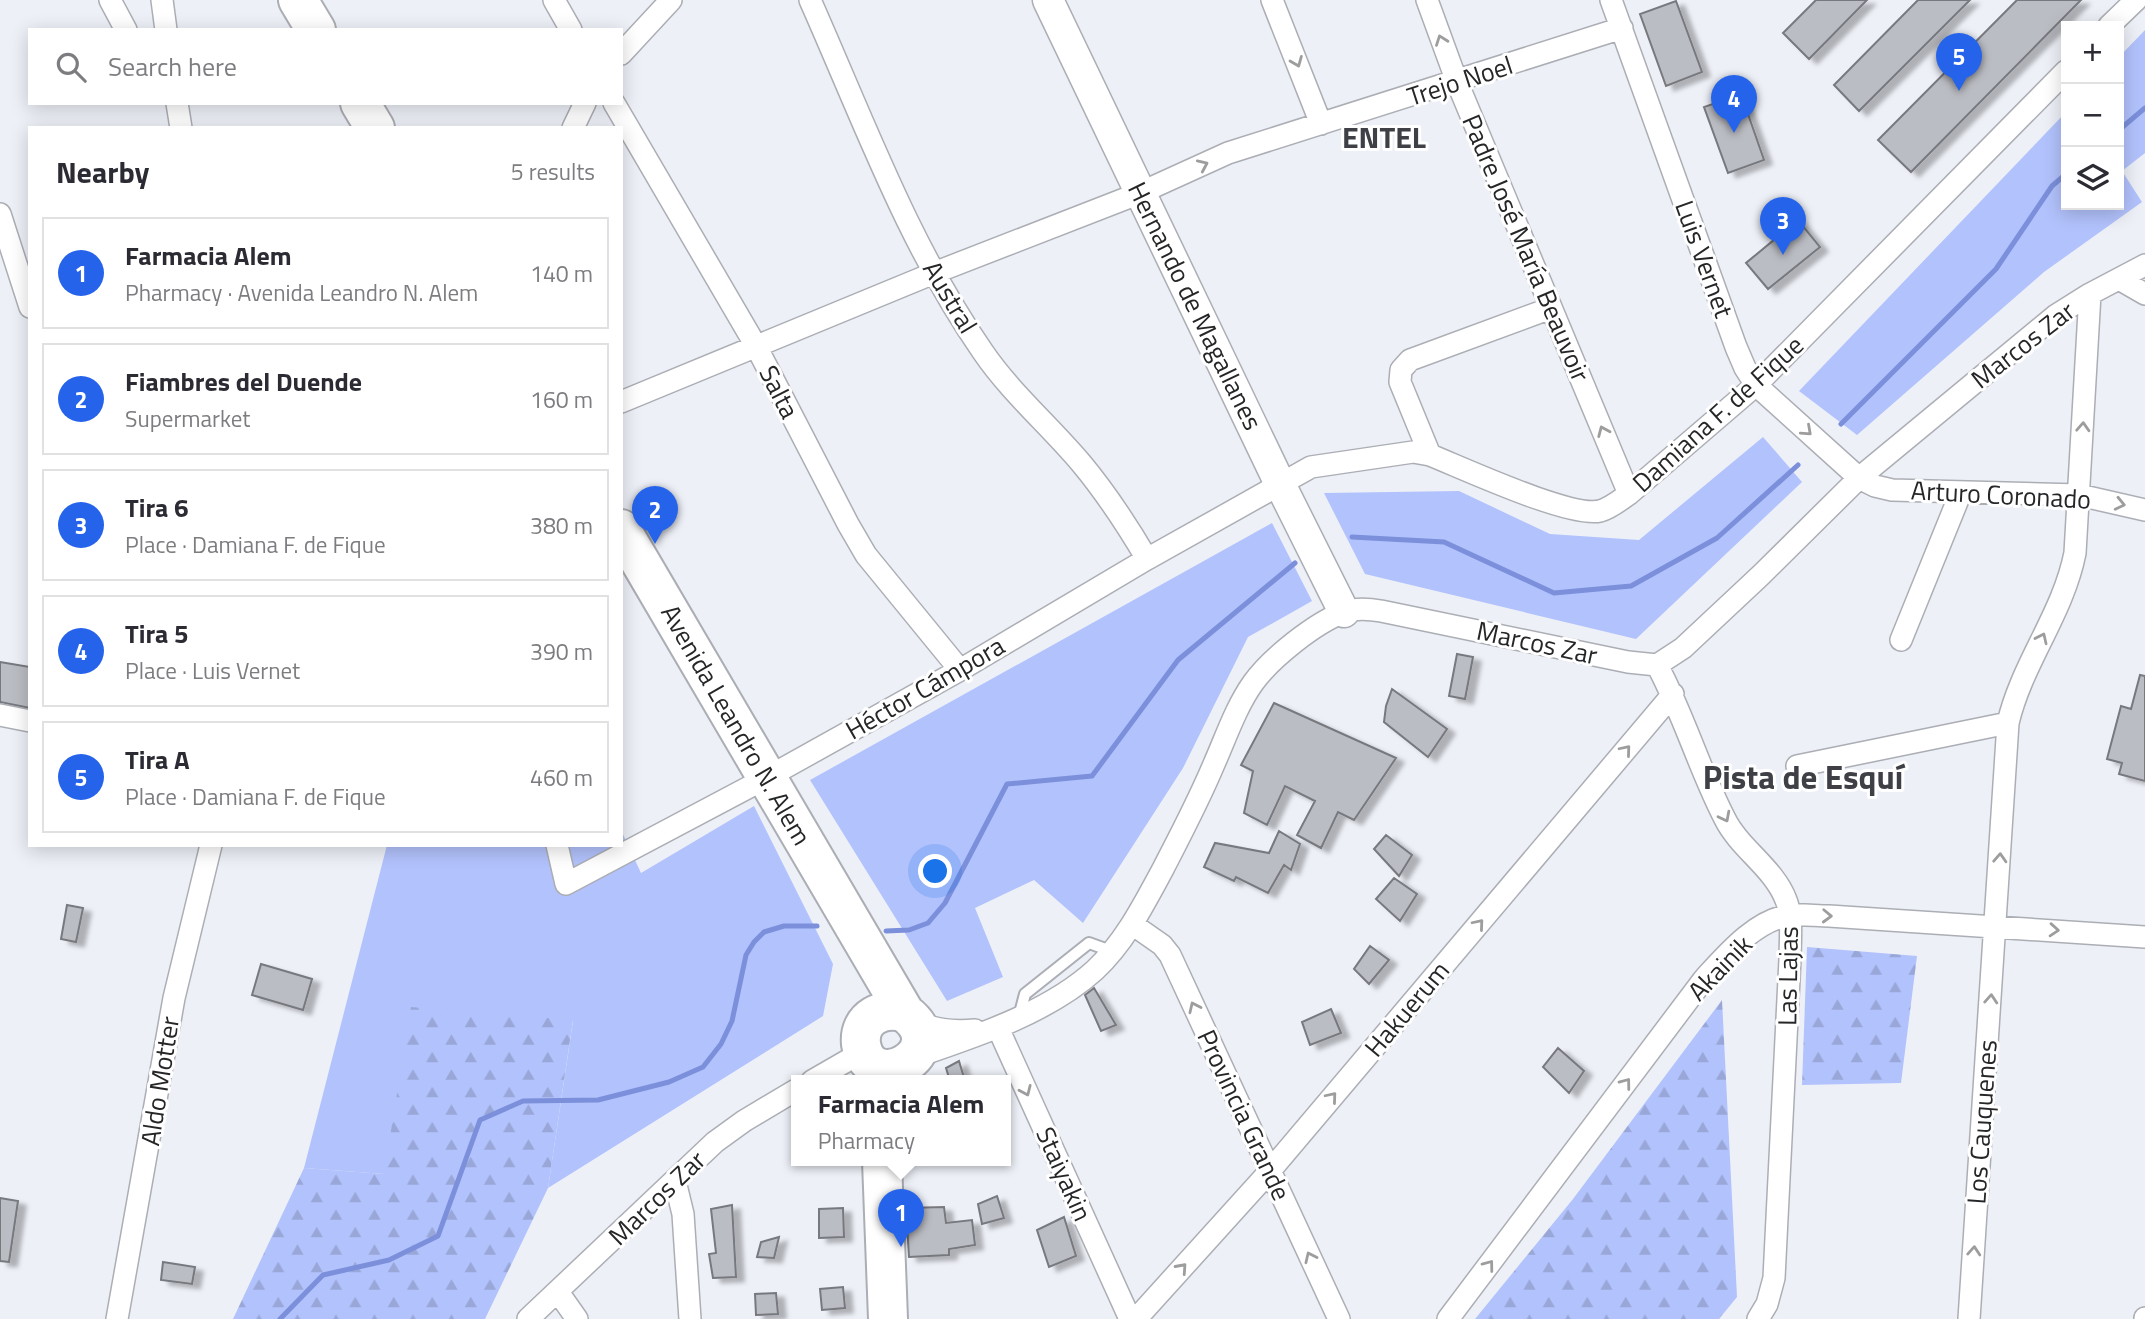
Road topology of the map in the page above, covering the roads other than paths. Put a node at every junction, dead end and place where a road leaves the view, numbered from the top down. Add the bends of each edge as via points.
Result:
1 (110, 0) edge
2 (162, 0) edge
3 (298, 0) edge
4 (309, 0) edge
5 (554, 0) edge
6 (810, 0) edge
7 (1272, 0) edge
8 (1427, 0) edge
9 (1611, 0) edge
10 (2136, 0) edge
11 (1055, 3) edge
12 (661, 5) edge
13 (2114, 21) edge
14 (125, 28) edge
15 (166, 28) edge
16 (315, 28) edge
17 (321, 28) edge
18 (570, 28) edge
19 (1622, 28) junction
20 (623, 52) edge
21 (2061, 76) edge
22 (1457, 82) junction
23 (177, 105) edge
24 (361, 105) edge
25 (584, 105) edge
26 (615, 105) edge
27 (1321, 124) junction
28 (181, 126) edge
29 (374, 126) edge
30 (574, 126) edge
31 (1140, 193) junction
32 (0, 214) edge
33 (2145, 265) edge
34 (934, 273) junction
35 (2119, 279) junction
36 (2090, 294) junction
37 (2145, 294) edge
38 (28, 301) edge
39 (1551, 308) junction
40 (756, 346) junction
41 (1756, 385) junction
42 (623, 401) edge
43 (1430, 455) junction
44 (1860, 478) junction
45 (1280, 484) junction
46 (1961, 492) junction
47 (1629, 494) junction
48 (2079, 495) junction
49 (2145, 510) edge
50 (623, 532) edge
51 (1147, 559) junction
52 (1344, 612) junction
53 (1901, 640) dead end
54 (1657, 666) junction
55 (960, 670) junction
56 (1673, 694) junction
57 (0, 715) edge
58 (28, 721) edge
59 (2008, 723) junction
60 (1797, 766) dead end
61 (768, 777) junction
62 (211, 847) edge
63 (557, 847) edge
64 (1789, 915) junction
65 (1132, 924) junction
66 (1996, 926) junction
67 (2145, 937) edge
68 (998, 1028) junction
69 (890, 1050) edge
70 (827, 1075) edge
71 (791, 1093) edge
72 (882, 1166) edge
73 (1269, 1172) junction
74 (675, 1181) junction
75 (558, 1292) junction
76 (112, 1317) edge
77 (528, 1319) edge
78 (577, 1319) edge
79 (690, 1319) edge
80 (888, 1319) edge
81 (1130, 1319) edge
82 (1136, 1319) edge
83 (1339, 1319) edge
84 (1448, 1319) edge
85 (1758, 1319) edge
86 (1969, 1319) edge

1 - 14 street
2 - 15 street
3 - 16 highway
4 - 17 highway
5 - 18 street
6 - 34 street, Austral
7 -> 27 street
22 -> 8 street, Padre José María Beauvoir
9 - 19 street, Luis Vernet
10 - 13 street
11 - 31 main road, Hernando de Magallanes
12 - 20 street
19 - 22 street, Trejo Noel
19 - 41 street, Luis Vernet via 1735,347
21 - 41 street, Damiana F. de Fique
22 - 27 street, Trejo Noel
22 - 39 street, Padre José María Beauvoir
23 - 28 street
24 - 29 highway
25 - 30 street
26 - 40 street, Salta
31 -> 27 street, Trejo Noel via 1228,153
31 - 34 street, Trejo Noel
31 - 45 main road, Hernando de Magallanes
32 - 38 street
33 - 35 street, Marcos Zar
34 - 40 street, Trejo Noel
34 - 51 street, Austral via 984,354 1081,463 1120,513
35 - 36 street, Marcos Zar
35 - 37 street
36 - 44 street, Marcos Zar via 2055,316
48 -> 36 street, Los Cauquenes
39 - 43 street via 1410,360 1401,370 1400,382
47 -> 39 street, Padre José María Beauvoir
40 - 42 street, Trejo Noel
40 - 55 street, Salta via 866,555
41 -> 44 street, Luis Vernet
41 - 47 street, Damiana F. de Fique
43 - 45 street, Damiana F. de Fique via 1413,452 1325,464
43 - 47 street, Damiana F. de Fique via 1568,508 1600,511
44 - 46 street, Arturo Coronado via 1892,490
44 - 54 street, Marcos Zar via 1693,639
45 - 51 street, Héctor Cámpora
45 - 52 main road, Hernando de Magallanes
46 - 48 street, Arturo Coronado
46 - 53 street
48 -> 49 street, Arturo Coronado
59 -> 48 street, Los Cauquenes via 2013,700 2071,570
50 - 61 highway, Avenida Leandro N. Alem
51 - 55 street, Héctor Cámpora
52 - 54 street, Marcos Zar via 1381,611
52 - 65 street, Marcos Zar via 1274,659 1241,702 1195,810
54 - 56 street, Las Lajas
55 - 61 street, Héctor Cámpora
56 -> 64 street, Las Lajas via 1725,819 1779,886
73 -> 56 street, Hakuerum
57 - 58 street
59 - 60 street
66 -> 59 street, Los Cauquenes
61 - 63 street, Héctor Cámpora via 566,884
61 - 69 highway, Avenida Leandro N. Alem via 850,920
62 - 76 street, Aldo Motter via 174,998
64 -> 66 street, Akainik
84 -> 64 street, Akainik via 1704,979 1748,935
64 - 85 street, Las Lajas via 1774,1278
65 - 68 street, Marcos Zar via 1095,970
73 -> 65 street, Provincia Grande via 1170,955
66 -> 67 street, Akainik
86 -> 66 street, Los Cauquenes
68 - 69 street, Marcos Zar
68 - 69 street, Marcos Zar via 954,1032 930,1028
68 -> 81 street, Staiyakin
69 - 70 street, Marcos Zar
71 - 74 street, Marcos Zar via 715,1142
72 - 80 highway
82 -> 73 street, Hakuerum
83 -> 73 street, Provincia Grande
74 - 75 street, Marcos Zar
74 - 79 street via 683,1214
75 - 77 street, Marcos Zar
75 - 78 street

